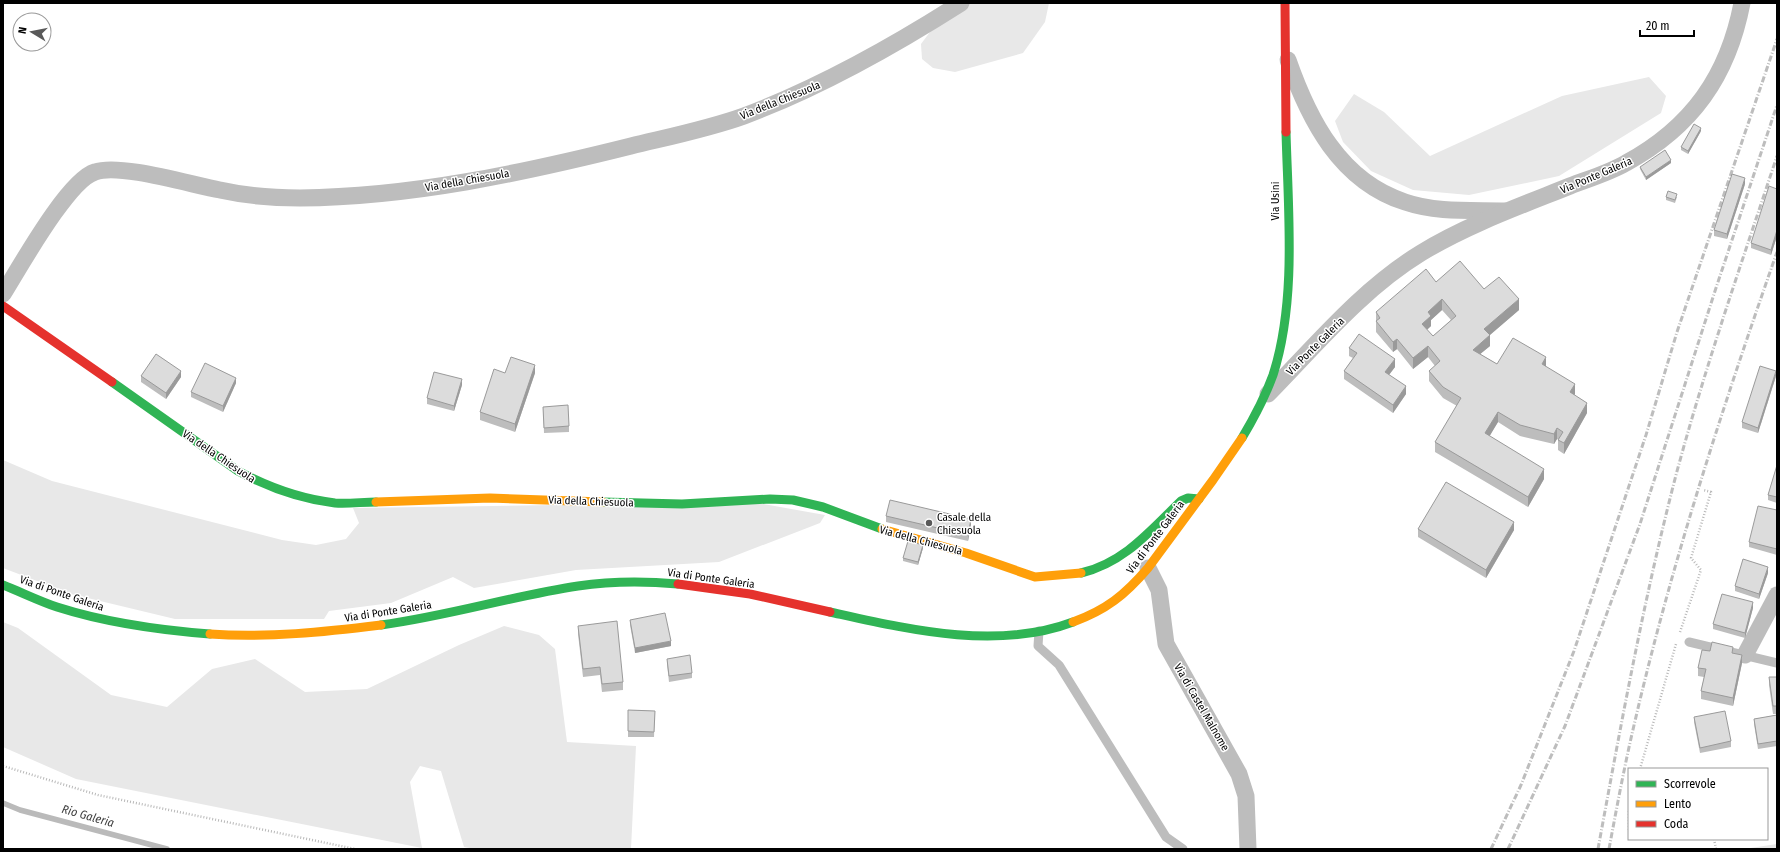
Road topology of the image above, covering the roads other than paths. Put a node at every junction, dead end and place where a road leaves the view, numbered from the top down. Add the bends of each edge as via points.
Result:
1 (961, 3) edge
2 (1285, 3) edge
3 (1742, 3) edge
4 (1284, 49) junction
5 (1509, 211) junction
6 (3, 294) edge
7 (3, 306) edge
8 (1265, 397) junction
9 (1199, 498) junction
10 (1148, 568) junction
11 (3, 584) edge
12 (1777, 595) edge
13 (1039, 631) junction
14 (1689, 642) dead end
15 (1745, 656) junction
16 (1777, 663) edge
17 (1183, 849) edge
18 (1248, 849) edge

1 - 6 street, Via della Chiesuola via 895,44 832,78 741,117 535,169 401,191 301,198 240,194 146,174 113,170 96,171 87,175 71,190
2 - 4 main road, Via Usini
3 - 5 street, Via Ponte Galeria via 1732,42 1719,74 1700,102 1675,129 1625,164
4 - 5 street, Via Ponte Galeria via 1317,127 1339,158 1367,182 1391,196 1420,206 1436,209
4 - 8 main road, Via Usini via 1288,271 1286,305 1278,354
5 - 8 street, Via Ponte Galeria via 1432,247 1394,272 1361,300
7 - 9 main road, Via della Chiesuola via 238,471 273,489 319,501 349,504 490,498 682,504 788,500 823,507 871,526 966,553 1022,574 1047,577 1078,574 1109,563 1126,553 1181,501
8 - 9 main road, Via di Ponte Galeria via 1235,448
9 - 10 main road, Via di Ponte Galeria
10 - 13 main road, Via di Ponte Galeria via 1122,596 1099,611 1076,622
10 - 18 street, Via di Castel Malnome via 1159,590 1166,644 1239,774 1246,796
11 - 13 main road, Via di Ponte Galeria via 90,616 138,627 185,633 274,634 353,629 449,613 580,586 623,582 690,585 767,598 862,620 956,634
12 - 15 street
13 - 17 lane via 1038,646 1059,665 1166,837
14 - 15 lane
15 - 16 lane

